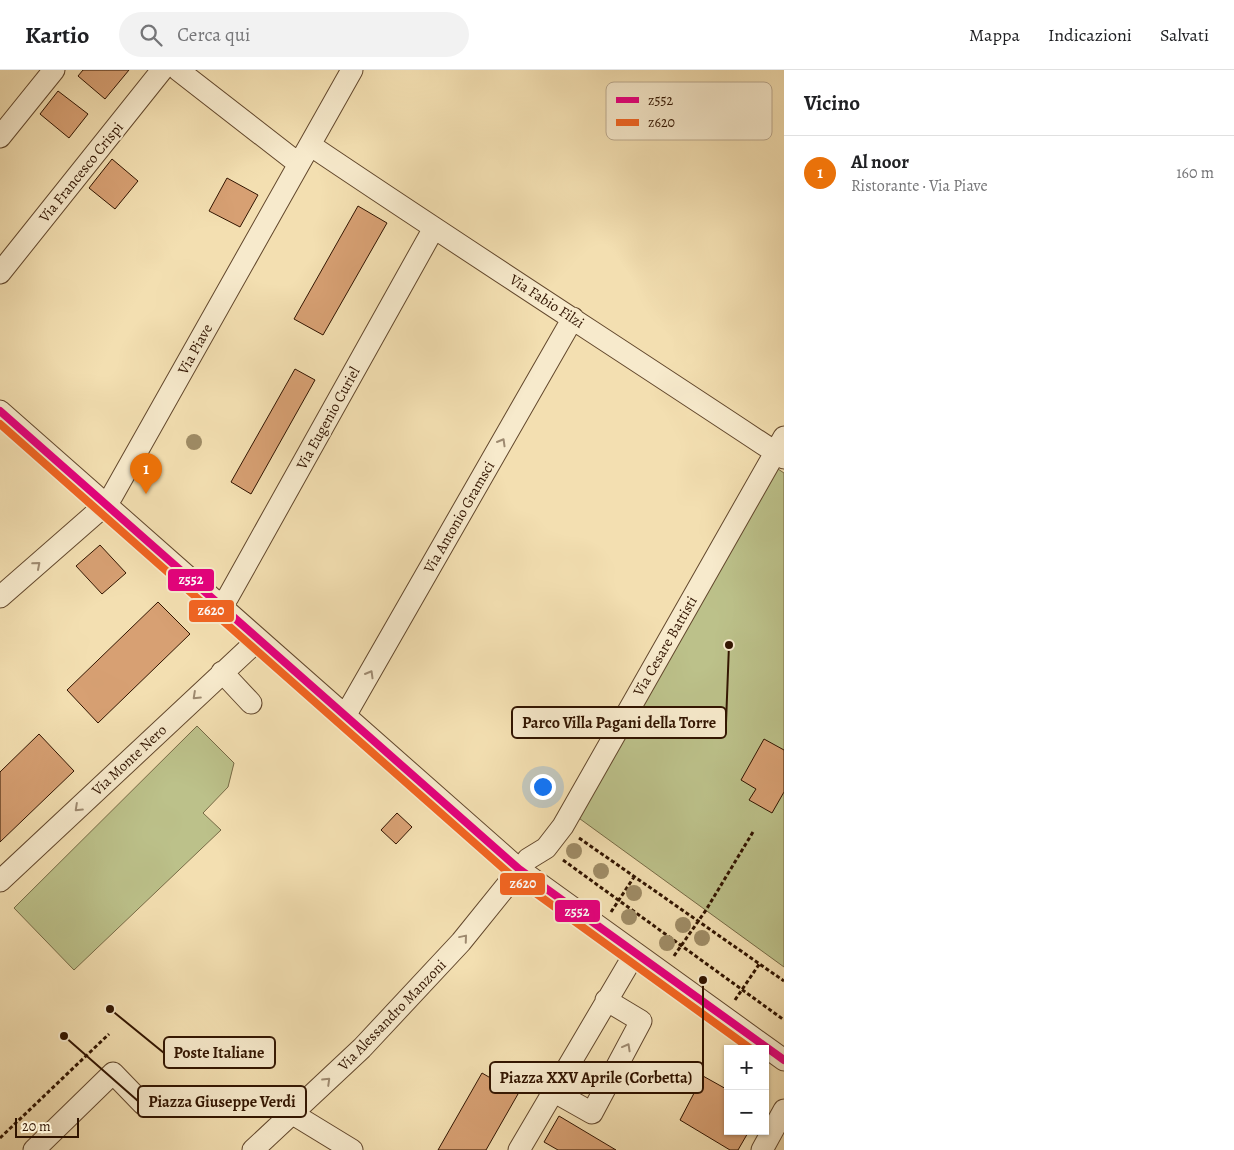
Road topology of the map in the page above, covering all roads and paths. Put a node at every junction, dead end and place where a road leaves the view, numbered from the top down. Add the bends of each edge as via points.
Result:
1 (54, 70) edge
2 (162, 70) edge
3 (178, 70) edge
4 (352, 70) edge
5 (0, 137) edge
6 (310, 145) junction
7 (299, 164) junction
8 (434, 228) junction
9 (0, 273) edge
10 (573, 318) junction
11 (0, 411) edge
12 (781, 449) edge
13 (105, 504) junction
14 (0, 597) edge
15 (218, 605) junction
16 (258, 640) junction
17 (222, 672) junction
18 (251, 703) dead end
19 (345, 716) junction
20 (562, 826) junction
21 (753, 832) dead end
22 (546, 848) junction
23 (519, 869) junction
24 (634, 876) junction
25 (0, 881) edge
26 (619, 900) junction
27 (698, 922) junction
28 (600, 928) junction
29 (682, 944) junction
30 (635, 953) junction
31 (760, 963) junction
32 (663, 973) junction
33 (784, 981) edge
34 (742, 990) junction
35 (606, 1000) junction
36 (723, 1016) junction
37 (784, 1020) edge
38 (109, 1034) dead end
39 (784, 1060) edge
40 (553, 1091) junction
41 (144, 1104) dead end
42 (784, 1110) edge
43 (293, 1114) junction
44 (0, 1138) edge
45 (34, 1150) edge
46 (253, 1150) edge
47 (352, 1150) edge
48 (519, 1150) edge
49 (762, 1150) edge

1 - 5 street
2 - 9 street, Via Francesco Crispi
3 - 7 street
4 - 6 street, Via Piave
6 - 7 street, Via Piave
6 - 8 street, Via Fabio Filzi
7 - 13 street, Via Piave
8 - 10 street, Via Fabio Filzi
8 - 15 street, Via Eugenio Curiel via 228,597
10 - 12 street, Via Fabio Filzi
19 -> 10 street, Via Antonio Gramsci
11 - 13 street
12 - 20 street, Via Cesare Battisti
14 -> 13 street, Via Piave
13 - 15 street
15 - 16 street
16 - 17 street, Via Monte Nero
16 - 19 street
17 - 18 street
17 -> 25 street, Via Monte Nero
19 - 23 street
20 - 22 street, Via Cesare Battisti
20 - 24 path
21 - 27 path
22 - 23 street, Via Cesare Battisti
22 - 26 path
23 - 28 street
43 -> 23 street, Via Alessandro Manzoni via 362,1048 461,942
24 - 26 path
24 - 27 path
26 - 28 path
26 - 29 path
27 - 29 path
27 - 31 path
28 - 30 street
29 - 32 path
29 - 34 path
30 - 32 street
30 - 35 street
31 - 33 path
31 - 34 path
32 - 36 street
34 - 36 path
34 - 37 path
35 - 40 street
40 -> 35 street via 592,1112 641,1021
36 - 39 street
38 - 44 path
40 - 48 street
41 - 45 street via 113,1073
42 - 49 street
43 - 46 street, Via Alessandro Manzoni
43 - 47 street

